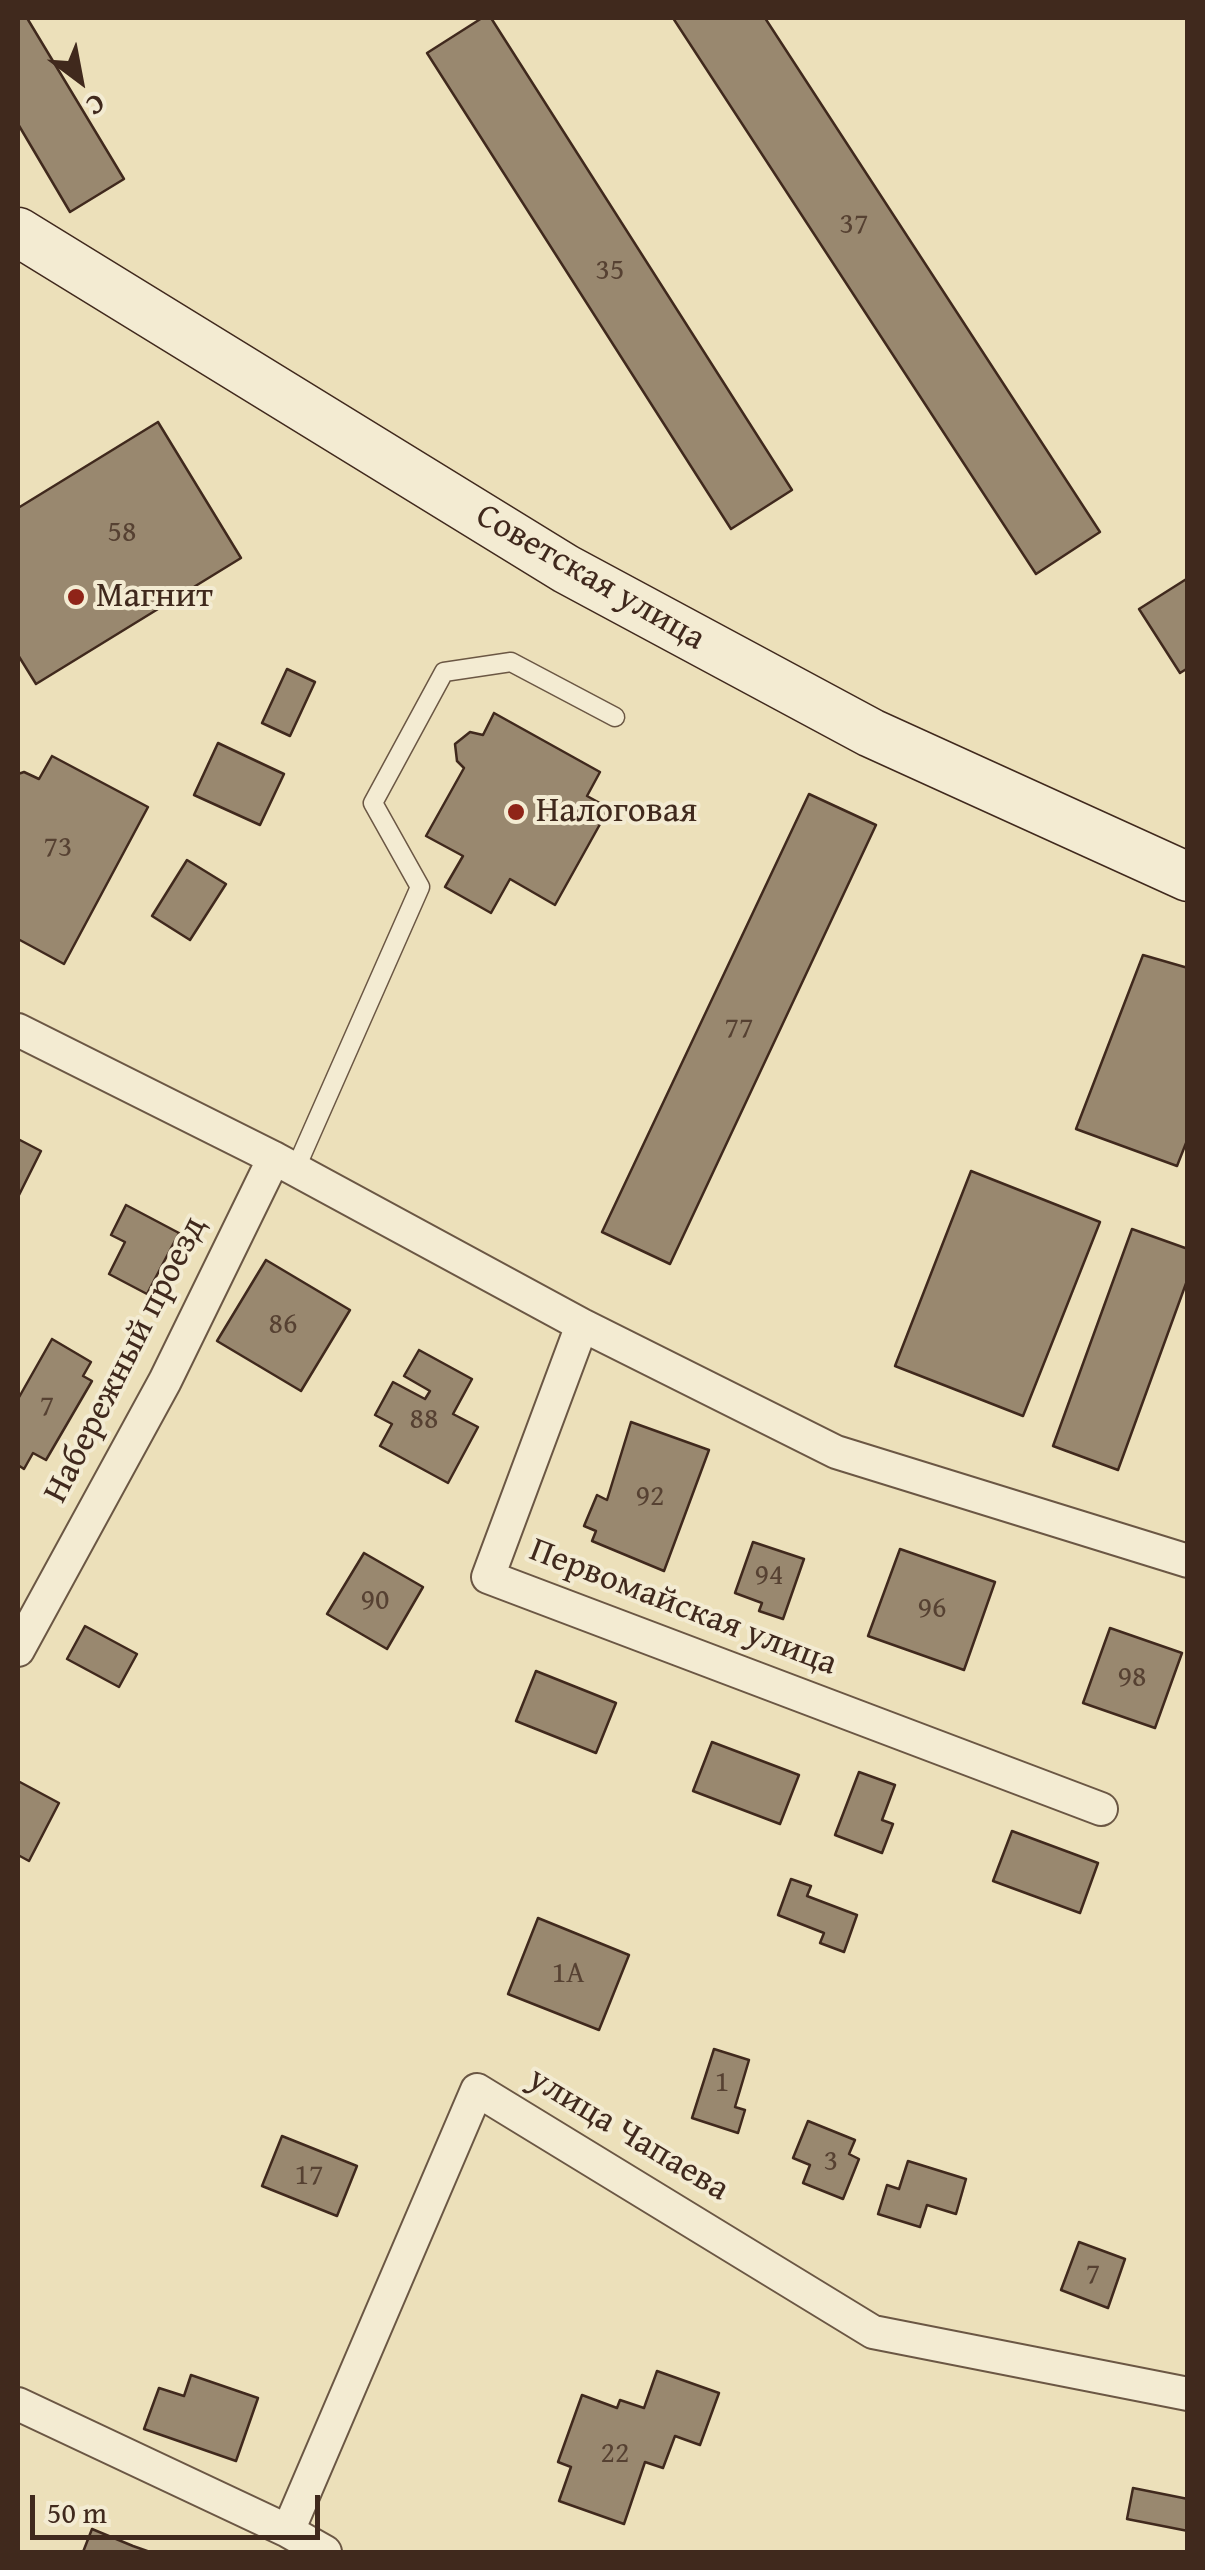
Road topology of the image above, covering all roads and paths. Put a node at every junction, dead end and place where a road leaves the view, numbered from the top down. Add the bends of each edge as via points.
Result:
1 (18, 232) edge
2 (616, 716) dead end
3 (1188, 878) edge
4 (18, 1030) edge
5 (285, 1164) junction
6 (582, 1326) junction
7 (1188, 1562) edge
8 (18, 1650) edge
9 (1101, 1809) dead end
10 (1188, 2394) edge
11 (18, 2404) edge
12 (288, 2531) junction
13 (325, 2552) edge

1 - 3 main road, Советская улица via 566,569 871,732
2 - 5 lane via 511,662 444,672 373,804 420,886
4 - 5 street
5 - 6 street
5 - 8 street, Набережный проезд
6 - 7 street via 836,1452
6 - 9 street, Первомайская улица via 488,1577
10 - 12 street, улица Чапаева via 873,2332 477,2090
11 - 12 street
12 - 13 street

